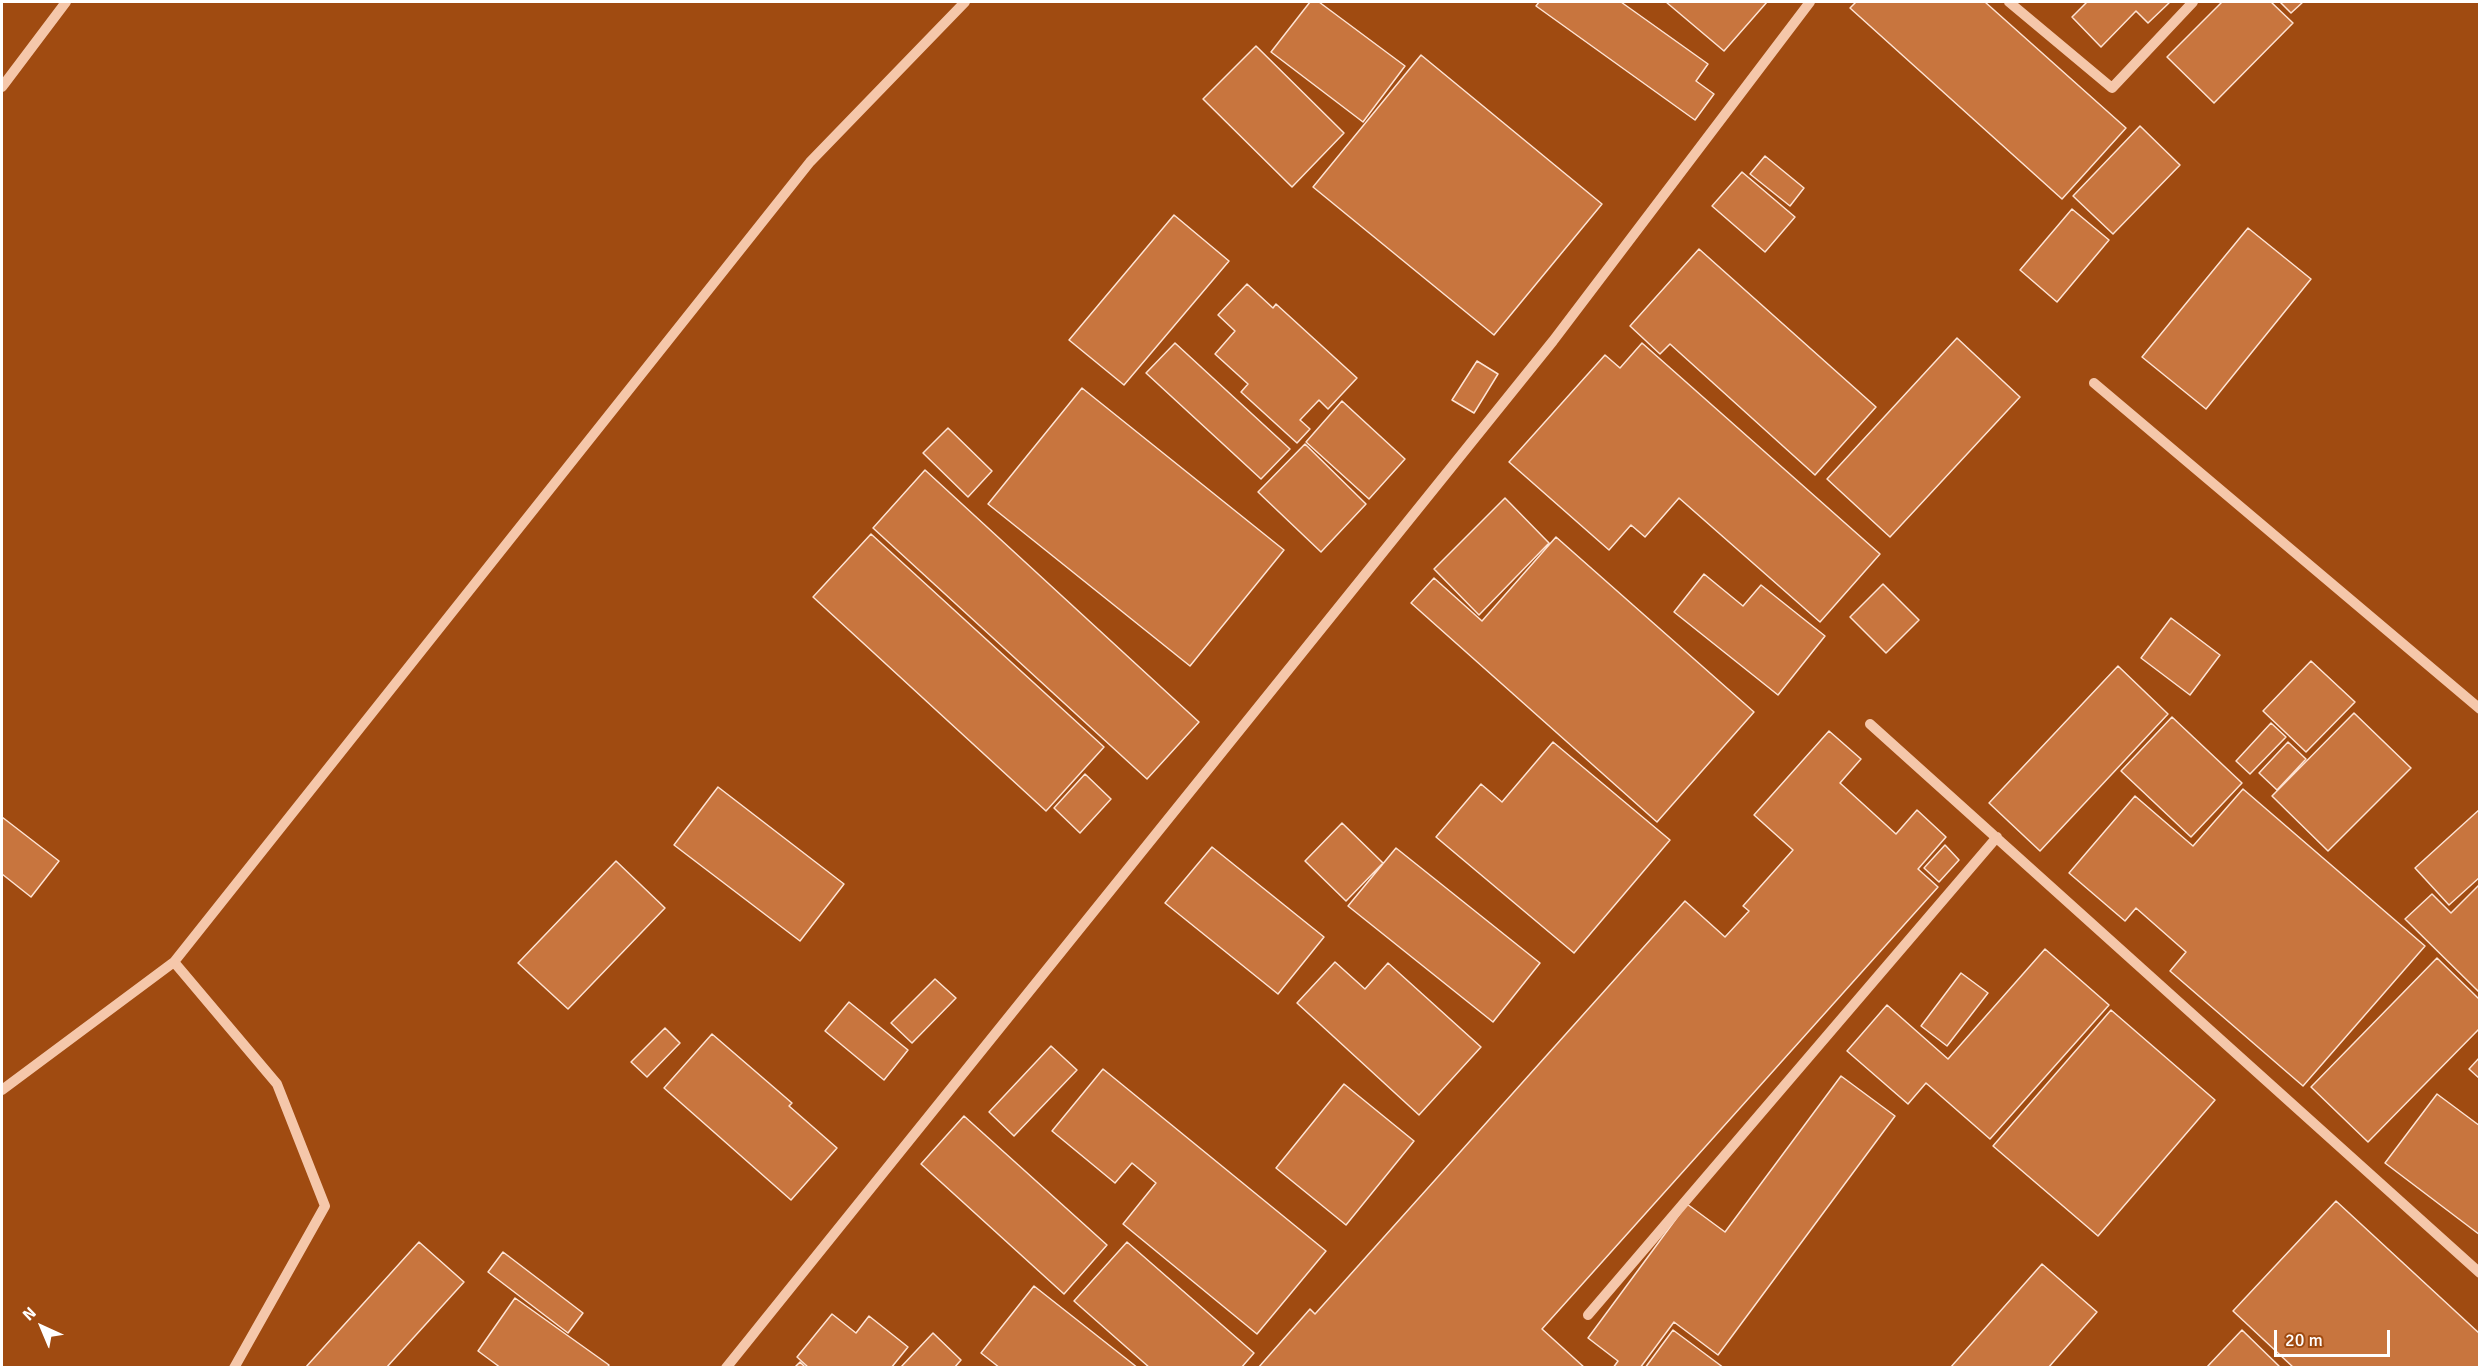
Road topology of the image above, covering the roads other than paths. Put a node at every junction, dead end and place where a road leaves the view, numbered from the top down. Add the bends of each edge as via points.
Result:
1 (66, 2) edge
2 (965, 2) edge
3 (1810, 2) edge
4 (2009, 2) edge
5 (2193, 2) edge
6 (2, 87) edge
7 (2094, 383) dead end
8 (2480, 709) edge
9 (1870, 724) dead end
10 (1997, 837) junction
11 (174, 962) junction
12 (2, 1090) edge
13 (2480, 1273) edge
14 (1588, 1315) dead end
15 (234, 1368) edge
16 (726, 1368) edge

1 - 6 street
2 - 11 street via 810,162
3 - 16 street via 1553,341
4 - 5 street via 2112,88
7 - 8 street
9 - 10 street
10 - 13 street
10 - 14 street
11 - 12 street
11 - 15 street via 277,1083 325,1206

